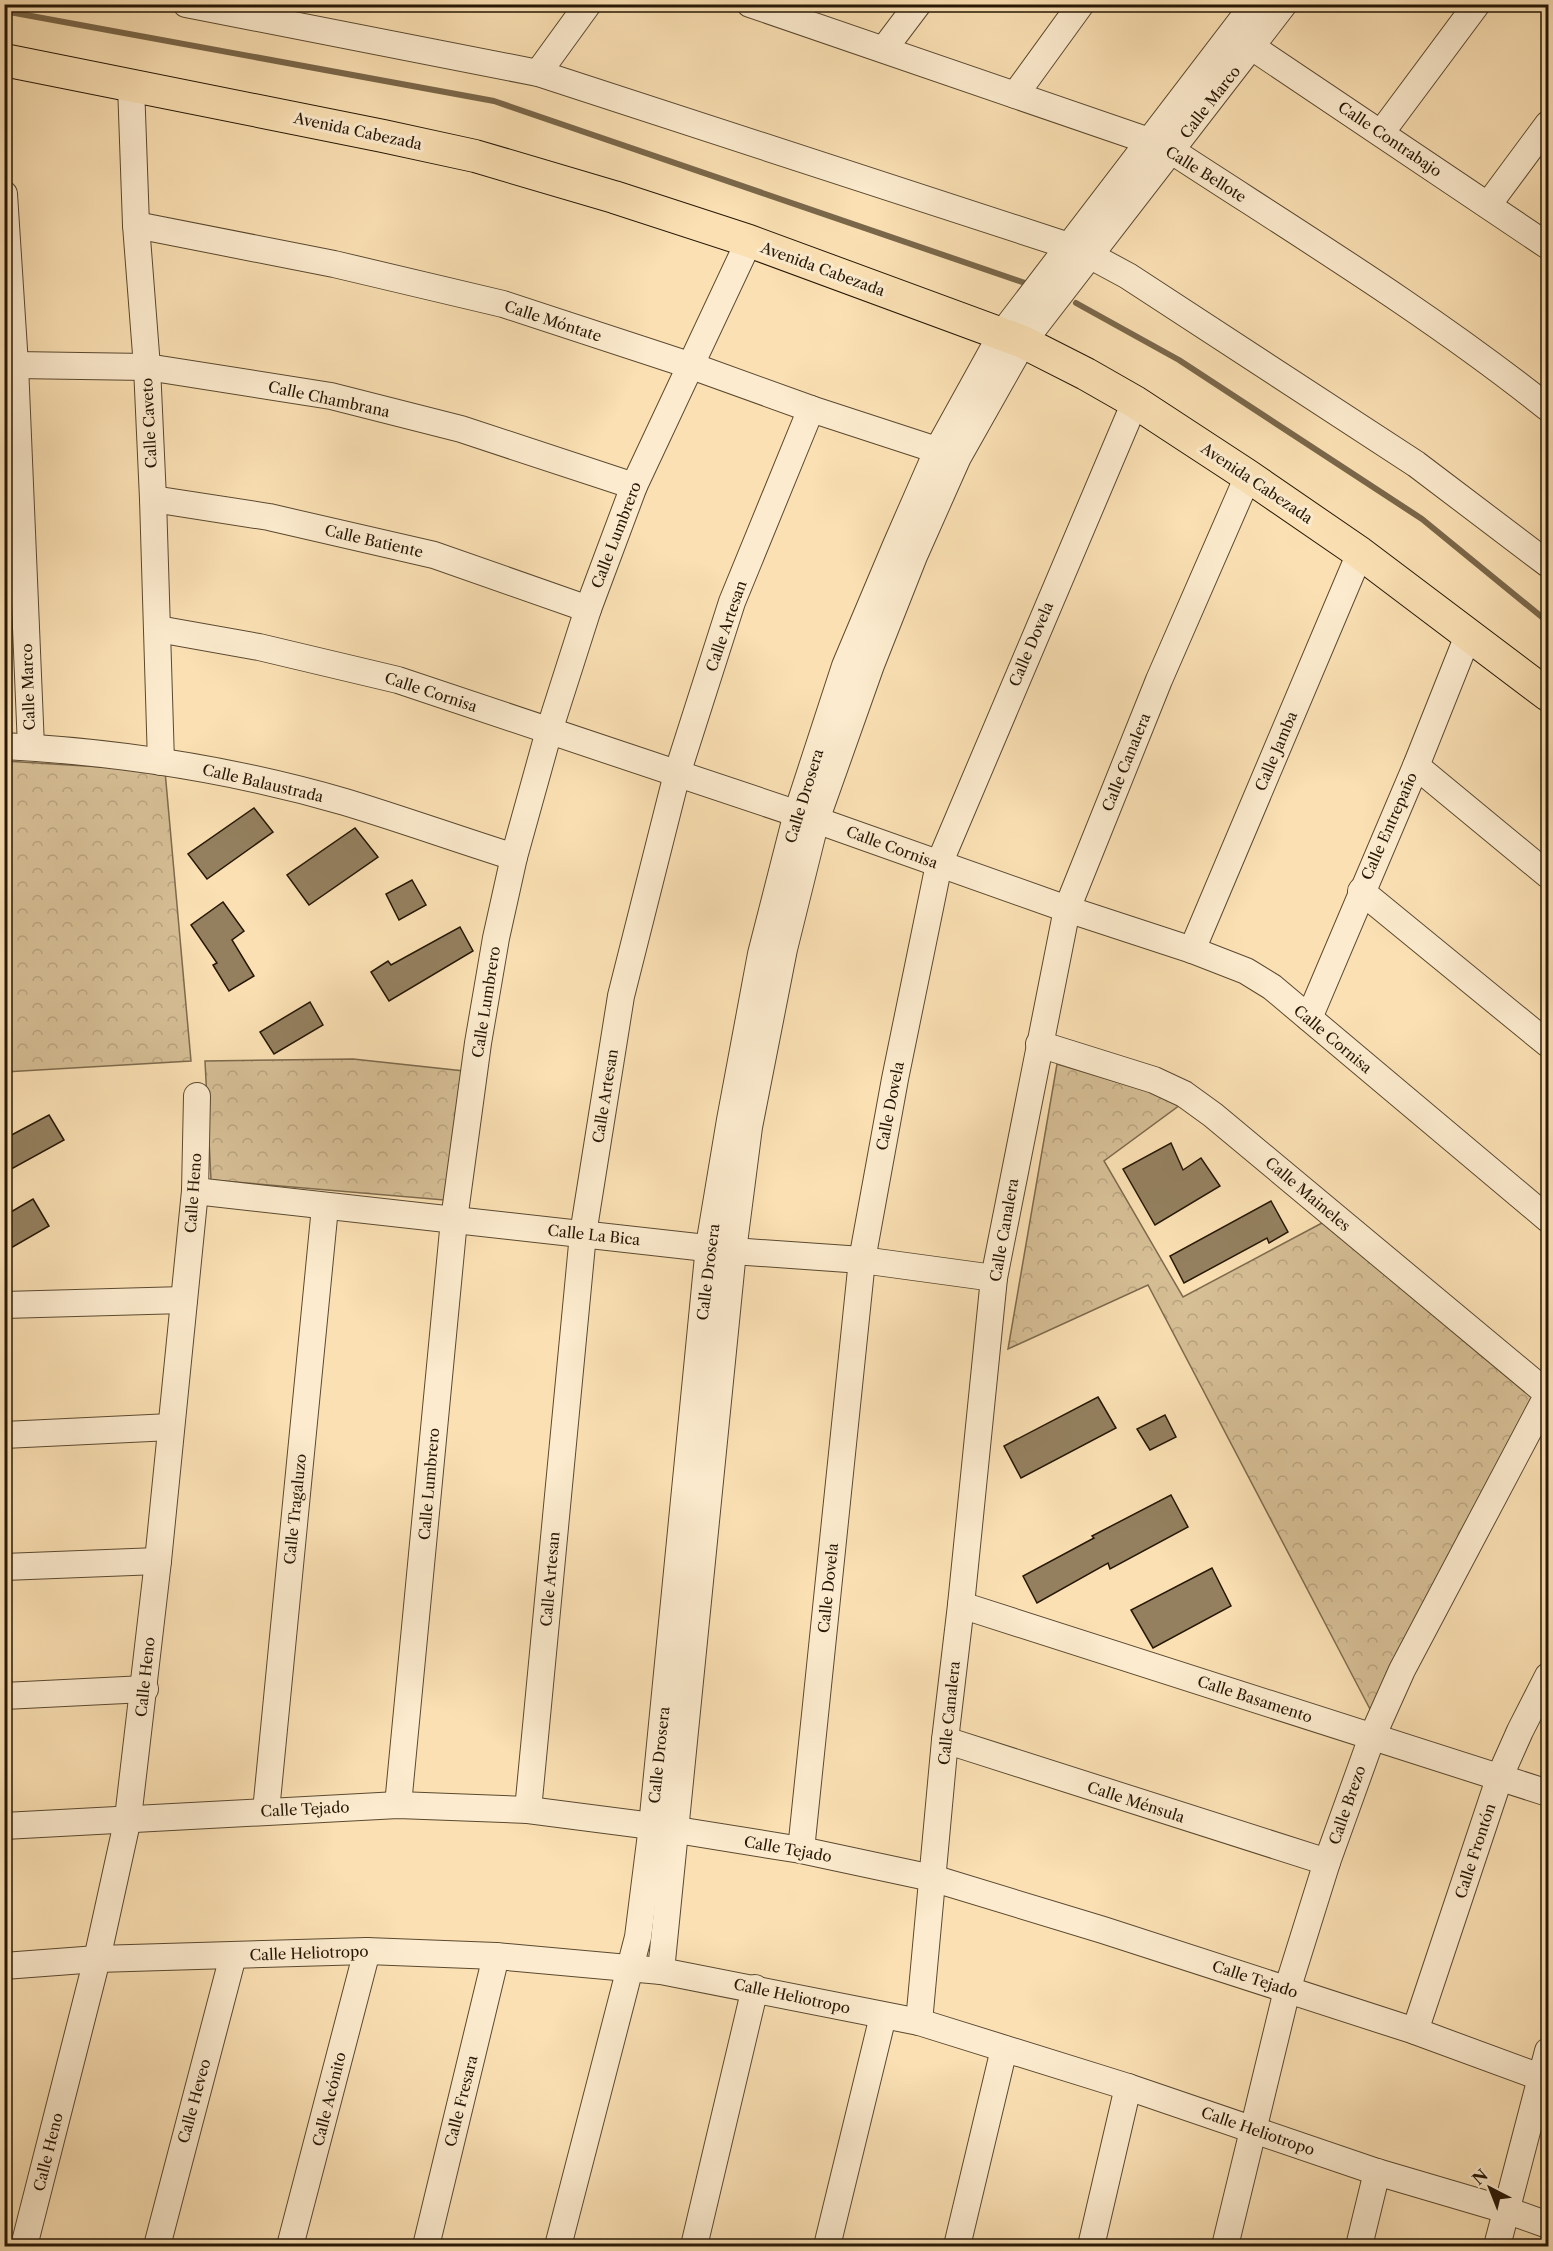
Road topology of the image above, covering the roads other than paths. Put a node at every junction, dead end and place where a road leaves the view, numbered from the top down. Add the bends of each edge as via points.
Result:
1 (186, 4) edge
2 (588, 4) edge
3 (918, 4) edge
4 (1081, 4) edge
5 (1254, 4) edge
6 (1284, 4) edge
7 (1476, 4) edge
8 (751, 5) edge
9 (1242, 40) junction
10 (884, 50) junction
11 (4, 60) edge
12 (538, 73) junction
13 (131, 85) junction
14 (1015, 95) junction
15 (1548, 124) edge
16 (1380, 133) junction
17 (1160, 146) junction
18 (4, 194) edge
19 (1488, 205) junction
20 (136, 225) junction
21 (749, 241) junction
22 (1548, 246) edge
23 (1080, 251) junction
24 (1012, 339) junction
25 (15, 365) junction
26 (689, 365) junction
27 (147, 367) junction
28 (1135, 402) junction
29 (1548, 408) edge
30 (811, 409) junction
31 (948, 453) junction
32 (1248, 476) junction
33 (633, 486) junction
34 (153, 499) junction
35 (1360, 553) junction
36 (1548, 562) edge
37 (588, 609) junction
38 (158, 629) junction
39 (1469, 633) junction
40 (1548, 695) edge
41 (549, 731) junction
42 (4, 746) edge
43 (31, 747) junction
44 (161, 762) junction
45 (1416, 766) junction
46 (677, 774) junction
47 (806, 817) junction
48 (514, 857) junction
49 (939, 864) junction
50 (1548, 875) edge
51 (1361, 891) junction
52 (1067, 909) junction
53 (1192, 950) junction
54 (1309, 1018) junction
55 (1039, 1044) junction
56 (1548, 1044) edge
57 (197, 1096) dead end
58 (195, 1191) junction
59 (325, 1207) junction
60 (1548, 1219) edge
61 (454, 1220) junction
62 (583, 1234) junction
63 (721, 1248) junction
64 (862, 1260) junction
65 (994, 1278) junction
66 (184, 1300) junction
67 (4, 1305) edge
68 (1548, 1394) edge
69 (171, 1427) junction
70 (4, 1435) edge
71 (158, 1561) junction
72 (4, 1567) edge
73 (961, 1605) junction
74 (1548, 1676) edge
75 (145, 1689) junction
76 (4, 1696) edge
77 (1372, 1737) junction
78 (945, 1740) junction
79 (1500, 1776) junction
80 (1548, 1793) edge
81 (398, 1805) junction
82 (528, 1810) junction
83 (266, 1811) junction
84 (128, 1818) junction
85 (4, 1826) edge
86 (664, 1828) junction
87 (801, 1850) junction
88 (1328, 1862) junction
89 (932, 1878) junction
90 (367, 1951) junction
91 (233, 1956) junction
92 (496, 1956) junction
93 (97, 1959) junction
94 (4, 1966) edge
95 (630, 1969) junction
96 (661, 1971) junction
97 (755, 1988) junction
98 (1287, 1990) junction
99 (883, 2016) junction
100 (919, 2022) junction
101 (1415, 2031) junction
102 (1004, 2049) junction
103 (1548, 2051) edge
104 (1540, 2077) junction
105 (1128, 2087) junction
106 (1253, 2129) junction
107 (1377, 2172) junction
108 (1506, 2210) junction
109 (1548, 2225) edge
110 (4, 2242) edge
111 (11, 2247) edge
112 (24, 2247) edge
113 (157, 2247) edge
114 (290, 2247) edge
115 (426, 2247) edge
116 (558, 2247) edge
117 (694, 2247) edge
118 (827, 2247) edge
119 (957, 2247) edge
120 (1091, 2247) edge
121 (1224, 2247) edge
122 (1359, 2247) edge
123 (1497, 2247) edge

1 - 12 street
2 - 12 street
3 - 10 street
4 - 14 street
5 - 9 street, Calle Marco
6 - 9 street, Calle Marco
7 - 16 street
8 - 10 street, Calle Bellote
9 - 16 street, Calle Contrabajo
9 - 17 street, Calle Marco
10 - 14 street, Calle Bellote
11 - 13 main road, Avenida Cabezada
12 - 23 street
13 - 20 street, Calle Caveto
13 - 21 main road, Avenida Cabezada via 475,156
14 - 17 street, Calle Bellote
15 - 19 street
16 - 19 street, Calle Contrabajo
17 - 23 street, Calle Marco
17 - 29 street, Calle Bellote via 1431,320
18 - 25 street, Calle Marco
19 - 22 street, Calle Contrabajo
20 - 26 street, Calle Móntate via 334,264 503,304
20 - 27 street, Calle Caveto
21 - 24 main road, Avenida Cabezada
21 - 26 street, Calle Lumbrero
23 - 24 street, Calle Marco
23 - 36 street via 1128,276 1416,464
24 - 28 main road, Avenida Cabezada
24 - 31 street, Calle Drosera
25 - 27 street, Calle Chambrana
25 - 43 street, Calle Marco
26 - 30 street, Calle Móntate
26 - 33 street, Calle Lumbrero
27 - 33 street, Calle Chambrana via 331,396 461,429
27 - 34 street, Calle Caveto
28 - 32 main road, Avenida Cabezada
28 - 49 street, Calle Dovela
30 - 31 street, Calle Móntate
30 - 46 street, Calle Artesan via 732,602
31 - 47 street, Calle Drosera via 845,666
32 - 35 main road, Avenida Cabezada
32 - 52 street, Calle Canalera via 1159,680
33 - 37 street, Calle Lumbrero
34 - 37 street, Calle Batiente via 269,517 434,555
34 - 38 street, Calle Caveto
35 - 39 main road, Avenida Cabezada
35 - 53 street, Calle Jamba
37 - 41 street, Calle Lumbrero
38 - 41 street, Calle Cornisa via 259,646 398,680
38 - 44 street, Calle Caveto
39 - 40 main road, Avenida Cabezada
39 - 45 street, Calle Entrepaño
41 - 46 street, Calle Cornisa
41 - 48 street, Calle Lumbrero
42 - 43 street, Calle Balaustrada
43 - 44 street, Calle Balaustrada
44 - 48 street, Calle Balaustrada via 250,778 344,802
45 - 50 street
45 - 51 street, Calle Entrepaño
46 - 47 street, Calle Cornisa
46 - 62 street, Calle Artesan via 621,996
47 - 49 street, Calle Cornisa
47 - 63 street, Calle Drosera via 761,954 730,1120
48 - 61 street, Calle Lumbrero via 478,1043
49 - 52 street, Calle Cornisa
49 - 64 street, Calle Dovela
51 - 54 street, Calle Entrepaño
51 - 56 street
52 - 53 street, Calle Cornisa
52 - 55 street, Calle Canalera
53 - 54 street, Calle Cornisa via 1246,971
54 - 60 street, Calle Cornisa
55 - 65 street, Calle Canalera
55 - 68 street, Calle Maineles via 1154,1080 1184,1094
57 - 58 street, Calle Heno
58 - 59 street, Calle La Bica
58 - 66 street, Calle Heno
59 - 61 street, Calle La Bica
59 - 83 street, Calle Tragaluzo
61 - 62 street, Calle La Bica
61 - 81 street, Calle Lumbrero
62 - 63 street, Calle La Bica
62 - 82 street, Calle Artesan
63 - 64 street, Calle La Bica
63 - 86 street, Calle Drosera
64 - 65 street, Calle La Bica
64 - 87 street, Calle Dovela
65 - 73 street, Calle Canalera
66 - 67 street
66 - 69 street, Calle Heno
68 - 77 street, Calle Brezo via 1402,1670
69 - 70 street
69 - 71 street, Calle Heno
71 - 72 street
71 - 75 street, Calle Heno
73 - 77 street, Calle Basamento
73 - 78 street, Calle Canalera
74 - 79 street, Calle Frontón
75 - 76 street
75 - 84 street, Calle Heno
77 - 79 street, Calle Basamento
77 - 88 street, Calle Brezo
78 - 88 street, Calle Ménsula
78 - 89 street, Calle Canalera
79 - 80 street, Calle Basamento
79 - 101 street, Calle Frontón
81 - 82 street, Calle Tejado
81 - 83 street, Calle Tejado
82 - 86 street, Calle Tejado
83 - 84 street, Calle Tejado
84 - 85 street, Calle Tejado
84 - 93 street, Calle Heno
86 - 87 street, Calle Tejado
86 - 95 street, Calle Drosera
86 - 96 street, Calle Drosera
87 - 89 street, Calle Tejado
88 - 98 street, Calle Brezo
89 - 98 street, Calle Tejado
89 - 100 street, Calle Canalera
90 - 91 street, Calle Heliotropo
90 - 92 street, Calle Heliotropo
90 - 114 street, Calle Acónito
91 - 93 street, Calle Heliotropo
91 - 113 street, Calle Heveo
92 - 95 street, Calle Heliotropo
92 - 115 street, Calle Fresara
93 - 94 street, Calle Heliotropo
93 - 112 street, Calle Heno
95 - 96 street, Calle Heliotropo
95 - 116 street, Calle Drosera
96 - 97 street, Calle Heliotropo
97 - 99 street, Calle Heliotropo
97 - 117 street
98 - 101 street, Calle Tejado
98 - 106 street, Calle Brezo
99 - 100 street, Calle Heliotropo
99 - 118 street
100 - 102 street, Calle Heliotropo
101 - 104 street, Calle Tejado
102 - 105 street, Calle Heliotropo
102 - 119 street
103 - 104 street
104 - 108 street
105 - 106 street, Calle Heliotropo
105 - 120 street
106 - 107 street, Calle Heliotropo
106 - 121 street, Calle Brezo
107 - 108 street, Calle Heliotropo
107 - 122 street
108 - 109 street, Calle Heliotropo
108 - 123 street
110 - 111 street

